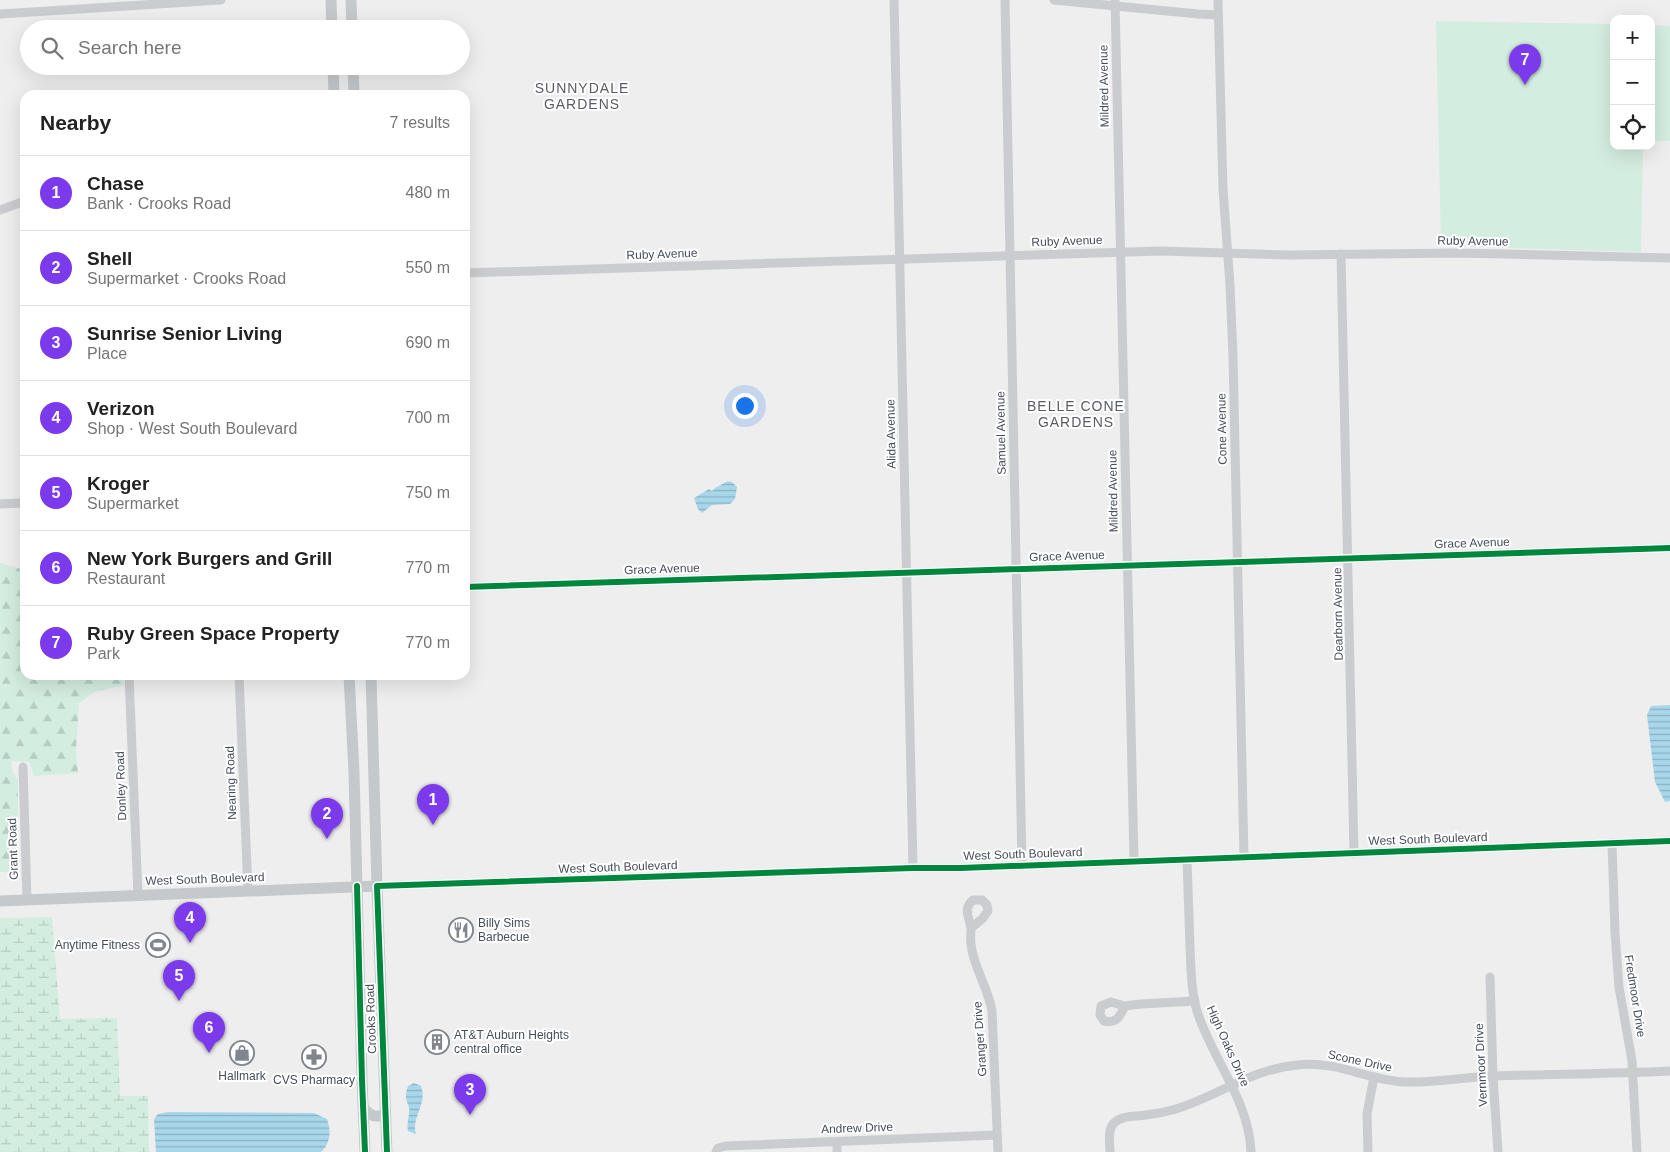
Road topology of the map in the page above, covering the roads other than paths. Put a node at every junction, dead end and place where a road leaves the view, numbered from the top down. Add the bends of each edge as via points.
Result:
1 (221, 0) edge
2 (331, 0) edge
3 (351, 0) edge
4 (894, 0) edge
5 (1005, 0) edge
6 (1054, 0) edge
7 (1218, 0) edge
8 (160, 2) edge
9 (1115, 3) edge
10 (0, 14) edge
11 (1218, 15) junction
12 (332, 20) edge
13 (352, 20) edge
14 (333, 75) edge
15 (353, 75) edge
16 (334, 90) edge
17 (354, 90) edge
18 (20, 203) edge
19 (0, 210) edge
20 (1120, 252) junction
21 (1228, 252) junction
22 (1341, 254) junction
23 (1010, 255) junction
24 (899, 258) junction
25 (1670, 258) edge
26 (470, 273) edge
27 (20, 503) edge
28 (0, 504) edge
29 (1670, 548) edge
30 (1348, 559) junction
31 (1238, 562) junction
32 (1127, 566) junction
33 (1016, 569) junction
34 (906, 573) junction
35 (470, 587) edge
36 (129, 680) edge
37 (239, 680) edge
38 (348, 680) edge
39 (371, 680) edge
40 (23, 767) dead end
41 (356, 840) junction
42 (1670, 841) edge
43 (1612, 843) junction
44 (376, 846) junction
45 (1354, 854) junction
46 (1244, 858) junction
47 (1186, 860) junction
48 (1134, 861) junction
49 (1022, 865) junction
50 (914, 868) junction
51 (358, 886) junction
52 (377, 886) junction
53 (248, 891) junction
54 (138, 895) junction
55 (27, 900) junction
56 (0, 901) edge
57 (358, 926) junction
58 (971, 928) dead end
59 (378, 930) junction
60 (1490, 977) dead end
61 (1195, 1001) junction
62 (1125, 1006) dead end
63 (1670, 1071) edge
64 (1633, 1073) junction
65 (1493, 1076) junction
66 (1374, 1077) junction
67 (1232, 1085) junction
68 (363, 1107) junction
69 (385, 1114) junction
70 (997, 1135) junction
71 (837, 1142) junction
72 (717, 1150) edge
73 (365, 1152) edge
74 (387, 1152) edge
75 (837, 1152) edge
76 (998, 1152) edge
77 (1110, 1152) edge
78 (1251, 1152) edge
79 (1368, 1152) edge
80 (1498, 1152) edge
81 (1637, 1152) edge

1 - 8 street
2 - 12 main road
3 - 13 main road
4 - 24 street, Alida Avenue
5 - 23 street, Samuel Avenue
6 - 9 street
7 - 11 street, Cone Avenue
8 - 10 street
9 - 11 street
9 - 20 street, Mildred Avenue
11 - 21 street, Cone Avenue via 1222,180
14 - 16 main road
15 - 17 main road
18 - 19 street
20 - 21 street, Ruby Avenue
20 - 23 street, Ruby Avenue
20 - 32 street, Mildred Avenue
21 - 22 street, Ruby Avenue
21 - 31 street, Cone Avenue
22 - 25 street, Ruby Avenue via 1468,253
22 - 30 street, Dearborn Avenue
23 - 24 street, Ruby Avenue
23 - 33 street, Samuel Avenue
24 - 26 street, Ruby Avenue
24 - 34 street, Alida Avenue
27 - 28 street
29 - 30 street, Grace Avenue
30 - 31 street, Grace Avenue
30 - 45 street, Dearborn Avenue
31 - 32 street, Grace Avenue
31 - 46 street, Cone Avenue
32 - 33 street, Grace Avenue
32 - 48 street, Mildred Avenue
33 - 34 street, Grace Avenue
33 - 49 street, Samuel Avenue
34 - 35 street, Grace Avenue
34 - 50 street, Alida Avenue
36 - 54 street, Donley Road
37 - 53 street, Nearing Road
38 - 41 main road, Crooks Road
39 - 44 main road, Crooks Road
40 - 55 street, Grant Road
41 - 44 main road via 364,847
41 - 51 main road, Crooks Road
42 - 43 street, West South Boulevard
43 - 45 street, West South Boulevard
43 - 64 street, Fredmoor Drive via 1619,987
44 - 52 main road, Crooks Road
45 - 46 street, West South Boulevard
46 - 47 street, West South Boulevard
47 - 48 street, West South Boulevard
47 - 61 street, High Oaks Drive
48 - 49 street, West South Boulevard
49 - 50 street, West South Boulevard
50 - 52 street, West South Boulevard
51 - 52 main road, West South Boulevard
51 - 53 main road, West South Boulevard
51 - 57 main road, Crooks Road
52 - 59 main road, Crooks Road
53 - 54 main road, West South Boulevard
54 - 55 main road, West South Boulevard
55 - 56 main road, West South Boulevard
57 - 59 main road via 367,923
57 - 68 main road, Crooks Road
58 - 70 street, Granger Drive via 970,944 992,1011
59 - 69 main road, Crooks Road
60 - 65 street, Vernmoor Drive
61 - 62 street
61 - 67 street, High Oaks Drive via 1203,1026
63 - 64 street, Scone Drive
64 - 65 street, Scone Drive
64 - 81 street, Fredmoor Drive
65 - 66 street, Scone Drive via 1407,1082
65 - 80 street, Vernmoor Drive
66 - 67 street, Scone Drive via 1337,1066 1298,1064 1259,1073
66 - 79 street via 1367,1114
67 - 77 street, Scone Drive via 1178,1108 1125,1117 1114,1122 1110,1129
67 - 78 street, High Oaks Drive via 1245,1118
68 - 69 main road via 369,1115
68 - 73 main road, Crooks Road
69 - 74 main road, Crooks Road
70 - 71 street, Andrew Drive
70 - 76 street, Granger Drive
71 - 72 street, Andrew Drive via 726,1146
71 - 75 street

